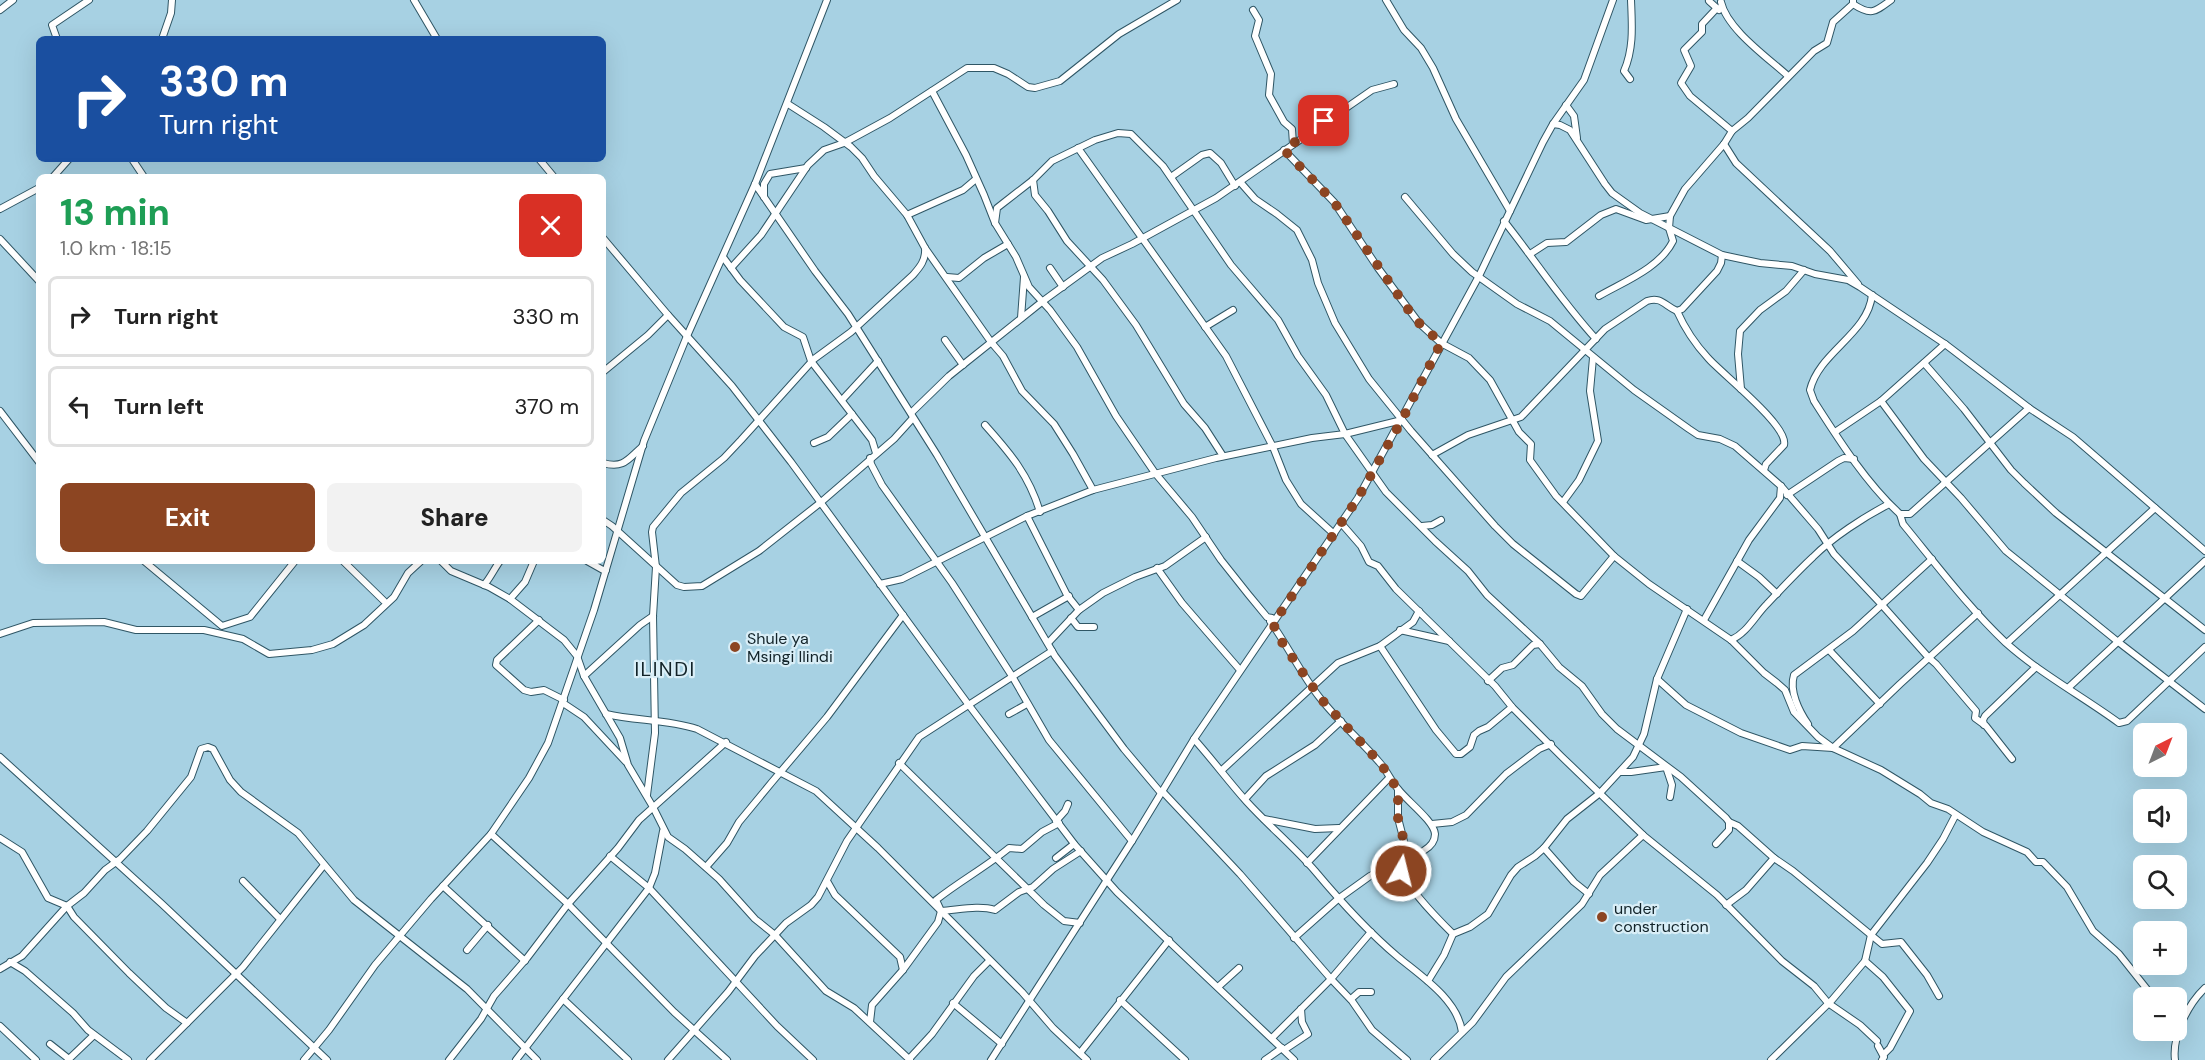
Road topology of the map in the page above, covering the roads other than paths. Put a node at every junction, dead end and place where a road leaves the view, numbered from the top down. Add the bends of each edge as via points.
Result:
1 (13, 0) edge
2 (89, 0) edge
3 (172, 0) edge
4 (414, 0) edge
5 (827, 0) edge
6 (1177, 0) edge
7 (1386, 0) edge
8 (1613, 0) edge
9 (1631, 0) edge
10 (1891, 0) edge
11 (1707, 1) edge
12 (1853, 2) edge
13 (1720, 3) edge
14 (0, 10) edge
15 (1253, 10) dead end
16 (56, 36) edge
17 (163, 36) edge
18 (435, 36) edge
19 (1788, 76) junction
20 (1630, 79) dead end
21 (1394, 84) dead end
22 (932, 91) junction
23 (788, 104) junction
24 (1566, 105) junction
25 (1553, 124) junction
26 (1732, 131) junction
27 (1577, 139) junction
28 (844, 142) junction
29 (1293, 144) junction
30 (1724, 144) junction
31 (1078, 148) junction
32 (1284, 150) junction
33 (66, 162) edge
34 (542, 162) edge
35 (806, 168) junction
36 (56, 174) edge
37 (552, 174) edge
38 (1171, 177) junction
39 (976, 179) junction
40 (1033, 180) junction
41 (755, 184) junction
42 (1238, 184) junction
43 (36, 190) edge
44 (1405, 197) dead end
45 (764, 200) junction
46 (0, 209) edge
47 (1193, 211) junction
48 (1510, 211) junction
49 (776, 214) junction
50 (907, 215) junction
51 (1670, 216) junction
52 (1653, 219) junction
53 (1504, 221) junction
54 (995, 223) junction
55 (1669, 228) junction
56 (0, 239) edge
57 (1142, 239) junction
58 (606, 242) edge
59 (1008, 244) junction
60 (926, 248) junction
61 (1530, 254) junction
62 (1722, 255) junction
63 (723, 257) junction
64 (921, 266) junction
65 (1090, 266) junction
66 (731, 268) junction
67 (940, 268) junction
68 (1050, 268) dead end
69 (1804, 270) junction
70 (1479, 276) junction
71 (947, 277) junction
72 (1024, 277) junction
73 (36, 278) edge
74 (1063, 287) junction
75 (1860, 287) junction
76 (1872, 295) junction
77 (1599, 296) dead end
78 (1043, 301) junction
79 (1233, 310) dead end
80 (1677, 311) junction
81 (668, 315) junction
82 (1021, 318) junction
83 (1205, 327) junction
84 (855, 328) junction
85 (687, 336) junction
86 (1596, 339) junction
87 (945, 340) dead end
88 (991, 342) junction
89 (1441, 343) junction
90 (1945, 344) junction
91 (1584, 351) junction
92 (1593, 358) junction
93 (811, 361) junction
94 (878, 361) junction
95 (1924, 363) junction
96 (963, 365) junction
97 (606, 369) edge
98 (1741, 389) junction
99 (842, 400) junction
100 (1881, 401) junction
101 (2029, 408) junction
102 (0, 411) edge
103 (852, 414) junction
104 (912, 416) junction
105 (1402, 420) junction
106 (1513, 420) junction
107 (759, 421) junction
108 (986, 425) dead end
109 (1835, 432) junction
110 (1345, 434) junction
111 (814, 443) dead end
112 (1989, 443) junction
113 (643, 445) junction
114 (1273, 447) junction
115 (876, 453) junction
116 (1432, 455) junction
117 (1222, 456) junction
118 (36, 458) edge
119 (870, 458) junction
120 (1854, 459) junction
121 (606, 464) edge
122 (1764, 470) junction
123 (1373, 472) junction
124 (1155, 473) junction
125 (1945, 482) junction
126 (1781, 486) junction
127 (1093, 490) junction
128 (1789, 494) junction
129 (1780, 498) junction
130 (1563, 502) junction
131 (820, 503) junction
132 (1889, 504) junction
133 (2155, 508) junction
134 (1040, 512) junction
135 (1900, 514) junction
136 (1027, 516) junction
137 (1441, 520) dead end
138 (606, 522) edge
139 (1341, 523) junction
140 (1422, 526) junction
141 (618, 531) junction
142 (1334, 534) junction
143 (986, 536) junction
144 (1206, 537) junction
145 (1827, 544) junction
146 (2205, 551) edge
147 (2106, 553) junction
148 (1614, 556) junction
149 (1932, 559) junction
150 (1737, 561) junction
151 (2205, 561) edge
152 (935, 562) junction
153 (148, 564) edge
154 (293, 564) edge
155 (346, 564) edge
156 (418, 564) edge
157 (444, 564) edge
158 (498, 564) edge
159 (533, 564) edge
160 (592, 564) edge
161 (656, 567) junction
162 (1157, 568) junction
163 (606, 570) junction
164 (880, 584) junction
165 (484, 585) junction
166 (1777, 594) junction
167 (2059, 595) junction
168 (1069, 596) junction
169 (510, 599) junction
170 (2164, 599) junction
171 (384, 601) dead end
172 (1882, 605) junction
173 (1687, 609) junction
174 (1079, 610) junction
175 (1419, 611) junction
176 (1978, 614) junction
177 (903, 615) junction
178 (653, 616) junction
179 (1032, 616) junction
180 (1071, 618) junction
181 (539, 620) junction
182 (1704, 620) junction
183 (1273, 624) junction
184 (1094, 627) dead end
185 (1400, 630) junction
186 (2205, 630) edge
187 (0, 634) edge
188 (1731, 640) junction
189 (1450, 641) junction
190 (2117, 641) junction
191 (1048, 643) junction
192 (2007, 643) junction
193 (1540, 644) junction
194 (1380, 645) junction
195 (2205, 647) edge
196 (1829, 650) junction
197 (1052, 651) junction
198 (577, 656) junction
199 (1929, 658) junction
200 (2036, 668) junction
201 (1240, 670) junction
202 (584, 676) junction
203 (1012, 676) junction
204 (1657, 678) junction
205 (1488, 681) junction
206 (2168, 681) junction
207 (1312, 686) junction
208 (2068, 688) junction
209 (564, 701) junction
210 (968, 704) junction
211 (1027, 704) junction
212 (1880, 704) junction
213 (1512, 706) junction
214 (2205, 709) edge
215 (605, 714) junction
216 (1009, 714) dead end
217 (655, 720) junction
218 (1341, 721) junction
219 (1984, 725) junction
220 (1194, 739) junction
221 (726, 742) junction
222 (1551, 744) junction
223 (1638, 746) junction
224 (1833, 748) junction
225 (0, 757) edge
226 (2012, 759) dead end
227 (899, 763) junction
228 (628, 765) junction
229 (1666, 767) junction
230 (1222, 770) junction
231 (781, 772) junction
232 (1620, 772) junction
233 (1389, 778) junction
234 (1398, 790) junction
235 (1162, 792) junction
236 (1600, 793) junction
237 (647, 796) junction
238 (1670, 797) dead end
239 (1245, 799) junction
240 (1068, 804) dead end
241 (653, 807) junction
242 (1955, 816) junction
243 (1263, 819) junction
244 (1058, 822) junction
245 (1729, 822) junction
246 (1432, 824) junction
247 (856, 827) junction
248 (1339, 828) junction
249 (663, 830) junction
250 (491, 834) junction
251 (1643, 835) junction
252 (0, 838) edge
253 (1132, 841) junction
254 (1074, 844) junction
255 (1716, 844) dead end
256 (1544, 848) junction
257 (1081, 851) junction
258 (610, 856) junction
259 (1056, 858) dead end
260 (1774, 858) junction
261 (996, 859) junction
262 (1402, 859) junction
263 (115, 862) junction
264 (1307, 863) junction
265 (324, 865) junction
266 (706, 867) junction
267 (1107, 880) junction
268 (243, 881) dead end
269 (827, 881) junction
270 (443, 886) junction
271 (649, 888) junction
272 (1027, 890) junction
273 (1589, 894) junction
274 (1338, 899) junction
275 (568, 904) junction
276 (1726, 904) junction
277 (67, 906) junction
278 (941, 911) junction
279 (280, 919) junction
280 (1080, 923) junction
281 (488, 925) junction
282 (1371, 932) junction
283 (1453, 934) junction
284 (775, 935) junction
285 (1871, 935) junction
286 (401, 936) junction
287 (1294, 938) junction
288 (1169, 940) junction
289 (607, 944) junction
290 (466, 950) dead end
291 (525, 961) junction
292 (989, 961) junction
293 (1865, 961) junction
294 (10, 962) junction
295 (1239, 968) dead end
296 (0, 969) edge
297 (903, 970) junction
298 (235, 975) junction
299 (1330, 979) junction
300 (735, 980) junction
301 (1428, 981) junction
302 (1218, 987) junction
303 (2145, 987) edge
304 (2205, 988) edge
305 (1371, 992) dead end
306 (1939, 996) dead end
307 (563, 999) junction
308 (1351, 999) junction
309 (1120, 1000) junction
310 (952, 1003) junction
311 (1030, 1003) junction
312 (1828, 1003) junction
313 (488, 1008) junction
314 (1301, 1008) junction
315 (2187, 1014) edge
316 (870, 1022) junction
317 (186, 1023) junction
318 (0, 1026) edge
319 (693, 1031) junction
320 (1462, 1032) junction
321 (94, 1035) junction
322 (1272, 1038) junction
323 (2174, 1041) edge
324 (50, 1044) dead end
325 (1002, 1044) junction
326 (526, 1047) junction
327 (315, 1048) junction
328 (1283, 1049) junction
329 (1080, 1053) junction
330 (1882, 1057) edge
331 (68, 1059) edge
332 (995, 1059) edge
333 (36, 1060) edge
334 (128, 1060) edge
335 (150, 1060) edge
336 (304, 1060) edge
337 (327, 1060) edge
338 (449, 1060) edge
339 (516, 1060) edge
340 (537, 1060) edge
341 (628, 1060) edge
342 (668, 1060) edge
343 (727, 1060) edge
344 (813, 1060) edge
345 (909, 1060) edge
346 (1087, 1060) edge
347 (1185, 1060) edge
348 (1265, 1060) edge
349 (1294, 1060) edge
350 (1407, 1060) edge
351 (1434, 1060) edge
352 (1771, 1060) edge
353 (2175, 1060) edge

1 - 14 street
2 - 16 street via 52,25
3 - 17 street
4 - 18 street
5 - 23 street
6 - 22 street via 1119,34 1066,77 1051,84 1028,87 1002,70 973,67
7 - 48 street via 1433,68 1456,119
8 - 24 street via 1584,80
9 - 20 street via 1633,31 1624,71
10 - 12 street via 1870,12
11 - 13 street
12 - 19 street via 1833,22 1827,43
13 - 19 street via 1736,28
13 - 26 street via 1701,26 1702,32 1684,50 1691,66 1681,83 1690,96
15 - 29 street via 1259,20 1255,36 1271,74 1269,95 1292,129
19 - 26 street
21 - 29 street via 1372,90
22 - 28 street
22 - 39 street
23 - 28 street
23 - 41 street
24 - 25 street
24 - 27 street via 1574,116
25 - 27 street via 1565,127
25 - 48 street
26 - 30 street
27 - 52 street via 1612,193
28 - 35 street via 824,150
28 - 50 street via 862,158
29 - 32 street
30 - 51 street via 1685,189
30 - 75 street via 1736,163 1830,251
31 - 38 street via 1118,133 1131,134
31 - 40 street via 1052,161
31 - 57 street
32 - 42 street
32 - 89 street via 1334,202 1407,308
33 - 36 street
34 - 37 street
35 - 45 street via 770,174 764,184
35 - 49 street
38 - 42 street via 1210,153
38 - 47 street
39 - 50 street
39 - 54 street
40 - 54 street via 997,208
40 - 65 street via 1035,195
41 - 45 street
41 - 63 street
42 - 47 street
42 - 105 street via 1297,230 1335,323 1369,379
43 - 46 street
44 - 70 street via 1453,254
45 - 49 street
47 - 57 street
47 - 110 street via 1231,265 1278,320 1326,395
48 - 53 street
49 - 66 street
49 - 84 street
50 - 60 street
51 - 52 street
51 - 55 street
52 - 55 street
52 - 61 street via 1640,219 1616,208 1566,242 1547,243
53 - 61 street
53 - 70 street
54 - 59 street
55 - 62 street
55 - 77 street via 1673,241 1653,266
56 - 73 street
57 - 65 street
57 - 83 street
58 - 81 street
59 - 71 street via 965,275
59 - 72 street
60 - 64 street
60 - 67 street
61 - 86 street
62 - 69 street
62 - 80 street via 1717,271
63 - 66 street
63 - 85 street
64 - 67 street via 933,264
64 - 84 street
65 - 74 street
65 - 117 street via 1136,325 1184,404
66 - 93 street via 784,327 803,338
67 - 71 street
68 - 74 street
69 - 75 street via 1848,280
69 - 98 street via 1740,331
70 - 89 street
70 - 91 street via 1503,295 1550,321
71 - 88 street
72 - 78 street
72 - 82 street
74 - 78 street
75 - 76 street
76 - 90 street
76 - 109 street via 1866,315 1811,385 1811,395
78 - 82 street
78 - 124 street via 1077,347 1116,416
79 - 83 street
80 - 86 street via 1654,299 1614,321
80 - 98 street via 1688,334
81 - 85 street
81 - 97 street
82 - 88 street
83 - 114 street via 1226,356
84 - 93 street
84 - 94 street
85 - 107 street
85 - 113 street
86 - 91 street
87 - 96 street
88 - 96 street
88 - 127 street via 1029,400 1054,424
89 - 105 street
89 - 106 street via 1481,369
90 - 95 street
90 - 101 street
91 - 92 street
91 - 106 street via 1528,411
92 - 122 street via 1698,435 1727,442
92 - 130 street via 1590,391 1598,441
93 - 99 street
93 - 107 street
94 - 99 street
94 - 104 street
95 - 100 street
95 - 112 street
96 - 104 street via 933,389
98 - 122 street via 1785,437 1784,445
99 - 103 street
100 - 109 street
100 - 125 street
101 - 112 street
101 - 133 street via 2073,437
102 - 118 street
103 - 111 street via 828,437
103 - 115 street via 872,440
104 - 115 street via 894,439
104 - 143 street
105 - 110 street
105 - 116 street
105 - 123 street
106 - 116 street via 1468,435
106 - 130 street via 1531,444 1530,460
107 - 131 street
107 - 161 street via 724,458 681,493 655,524 652,532
108 - 134 street via 1027,477
109 - 120 street
110 - 114 street
110 - 123 street
112 - 125 street
112 - 147 street via 2048,506
113 - 121 street via 621,464
113 - 141 street
114 - 117 street
114 - 142 street via 1301,504
115 - 119 street
116 - 148 street via 1494,526 1576,594 1585,593
117 - 124 street
119 - 131 street
119 - 152 street via 882,485
120 - 128 street via 1838,461
120 - 132 street
122 - 126 street
123 - 139 street
123 - 140 street via 1386,492
124 - 127 street
124 - 144 street
125 - 135 street via 1910,514
125 - 167 street via 2000,545
126 - 128 street
126 - 129 street
127 - 134 street
128 - 129 street
128 - 145 street
129 - 150 street
130 - 148 street
131 - 161 street via 759,551 702,586 681,587
131 - 164 street
132 - 135 street
132 - 145 street
133 - 146 street
133 - 147 street
134 - 136 street
135 - 149 street via 1903,524
136 - 143 street
136 - 168 street
137 - 140 street
138 - 141 street
139 - 142 street
139 - 175 street via 1369,562 1378,566
140 - 193 street
141 - 161 street
141 - 163 street
142 - 183 street
143 - 152 street
143 - 179 street
144 - 162 street
144 - 183 street
145 - 166 street
145 - 172 street
147 - 167 street
147 - 170 street
148 - 173 street
149 - 172 street
149 - 176 street
150 - 166 street
150 - 182 street
151 - 170 street
152 - 164 street via 902,579
152 - 203 street
153 - 154 street via 222,626 250,617
155 - 171 street
156 - 187 street via 394,597 364,625 333,644 312,650 269,654 247,641 204,630 136,630 104,622 33,623
157 - 165 street
158 - 165 street
159 - 169 street via 525,582
160 - 163 street
161 - 178 street
162 - 174 street
162 - 201 street
163 - 198 street
164 - 177 street
165 - 169 street
166 - 188 street
167 - 190 street
167 - 192 street
168 - 174 street
168 - 179 street
169 - 181 street
170 - 186 street
170 - 190 street
172 - 196 street
172 - 199 street
173 - 182 street
173 - 204 street
174 - 180 street
175 - 185 street via 1415,620
175 - 189 street
176 - 192 street
176 - 199 street
177 - 210 street
177 - 231 street
178 - 202 street
178 - 217 street
179 - 191 street
180 - 184 street via 1078,627
180 - 191 street
181 - 198 street
181 - 209 street via 496,665 524,690 544,690
182 - 188 street
183 - 201 street
183 - 207 street
185 - 189 street
185 - 194 street
188 - 224 street via 1785,690 1794,712 1807,728
189 - 205 street
190 - 206 street
190 - 208 street
191 - 197 street
192 - 200 street
193 - 205 street via 1533,645 1513,665
193 - 223 street via 1582,686 1602,714
194 - 207 street via 1343,660
194 - 213 street via 1456,754 1467,750 1479,731
195 - 206 street
196 - 212 street
196 - 224 street via 1796,672 1793,681 1800,712 1814,730 1832,742
197 - 203 street
197 - 235 street via 1124,749
198 - 202 street
198 - 209 street
199 - 212 street
199 - 219 street via 1975,709 1975,718
200 - 208 street
200 - 219 street via 1985,716
201 - 220 street
202 - 215 street
203 - 210 street
203 - 211 street
204 - 223 street
204 - 224 street via 1686,705 1741,733 1790,750 1802,746
205 - 213 street
206 - 208 street via 2122,724
206 - 214 street
207 - 218 street
207 - 230 street
209 - 228 street
209 - 250 street via 540,760
210 - 227 street via 919,737
210 - 244 street
211 - 216 street
211 - 253 street via 1063,758
212 - 224 street
213 - 222 street
215 - 217 street
215 - 228 street via 620,738
217 - 221 street via 688,726
217 - 237 street
218 - 233 street
218 - 239 street via 1315,745 1266,776
219 - 226 street
220 - 230 street
220 - 235 street
221 - 231 street
221 - 241 street
222 - 236 street
222 - 246 street via 1506,774 1466,815 1452,822
223 - 229 street
223 - 232 street
224 - 242 street via 1881,770
225 - 263 street
227 - 247 street
227 - 261 street
228 - 237 street
229 - 232 street
229 - 238 street via 1672,785
229 - 245 street
230 - 239 street
231 - 247 street via 813,788
231 - 266 street
232 - 236 street
233 - 234 street
233 - 248 street
234 - 246 street
234 - 262 street via 1398,818 1406,849
235 - 253 street
235 - 287 street
236 - 251 street
236 - 256 street via 1567,819
237 - 241 street
239 - 243 street
240 - 244 street
241 - 249 street
241 - 258 street
242 - 285 street via 1927,862
242 - 303 street via 2027,852 2036,862 2043,862 2067,887 2093,931 2119,954
243 - 248 street via 1315,829
243 - 264 street
244 - 254 street
244 - 261 street via 1026,847 1009,848
245 - 255 street via 1729,830
245 - 260 street
246 - 262 street via 1435,835 1431,844
247 - 269 street
247 - 278 street
248 - 264 street
249 - 266 street
249 - 271 street
250 - 270 street
250 - 275 street
251 - 273 street via 1600,875
251 - 276 street
252 - 277 street via 22,852 48,898
253 - 267 street
254 - 257 street
254 - 259 street
256 - 273 street
256 - 283 street via 1511,875 1488,914
257 - 267 street
257 - 272 street
258 - 271 street
258 - 275 street
260 - 276 street via 1746,890
260 - 285 street
261 - 272 street
261 - 278 street via 936,900
262 - 274 street
262 - 283 street via 1401,871 1406,880
263 - 265 street via 167,809 191,777 201,749 208,747 241,792 298,833
263 - 277 street
263 - 298 street
264 - 274 street
265 - 279 street
265 - 286 street via 354,900
266 - 284 street
267 - 280 street
267 - 288 street
268 - 279 street
269 - 284 street via 811,905
269 - 297 street via 835,895 900,957
270 - 281 street
270 - 286 street
271 - 289 street
271 - 300 street
272 - 278 street via 995,910 983,906
272 - 280 street via 1064,921
273 - 320 street via 1506,977
274 - 282 street
274 - 287 street
275 - 289 street
275 - 291 street
276 - 312 street
277 - 294 street via 22,956
277 - 317 street via 129,973
278 - 292 street
278 - 297 street via 938,922
279 - 298 street
280 - 311 street
281 - 290 street
281 - 291 street
282 - 299 street
282 - 301 street
283 - 301 street
284 - 300 street
284 - 316 street via 826,991
285 - 293 street
285 - 306 street via 1882,944 1901,942
286 - 313 street
286 - 327 street via 369,972
287 - 299 street
288 - 302 street
288 - 309 street
289 - 307 street
289 - 319 street
291 - 313 street
292 - 310 street
292 - 311 street
293 - 312 street
293 - 330 street via 1910,1011
294 - 296 street
294 - 321 street via 25,971
295 - 302 street
297 - 316 street via 872,1005
298 - 317 street
298 - 327 street
299 - 308 street
299 - 314 street
300 - 319 street
300 - 344 street
301 - 320 street via 1461,1020
302 - 322 street
304 - 315 street
305 - 308 street via 1359,992
307 - 326 street
307 - 341 street
308 - 350 street via 1372,1030
309 - 329 street
309 - 347 street
310 - 325 street
310 - 345 street
311 - 325 street
311 - 329 street
312 - 330 street via 1860,1025 1878,1044
312 - 352 street
313 - 326 street
313 - 338 street
314 - 322 street
314 - 328 street via 1308,1034
316 - 345 street
317 - 335 street
318 - 333 street
319 - 342 street
319 - 343 street
320 - 351 street
321 - 331 street
321 - 334 street
322 - 328 street
323 - 353 street
324 - 331 street
325 - 332 street
326 - 339 street
326 - 340 street
327 - 336 street
327 - 337 street
328 - 348 street
328 - 349 street
329 - 346 street

